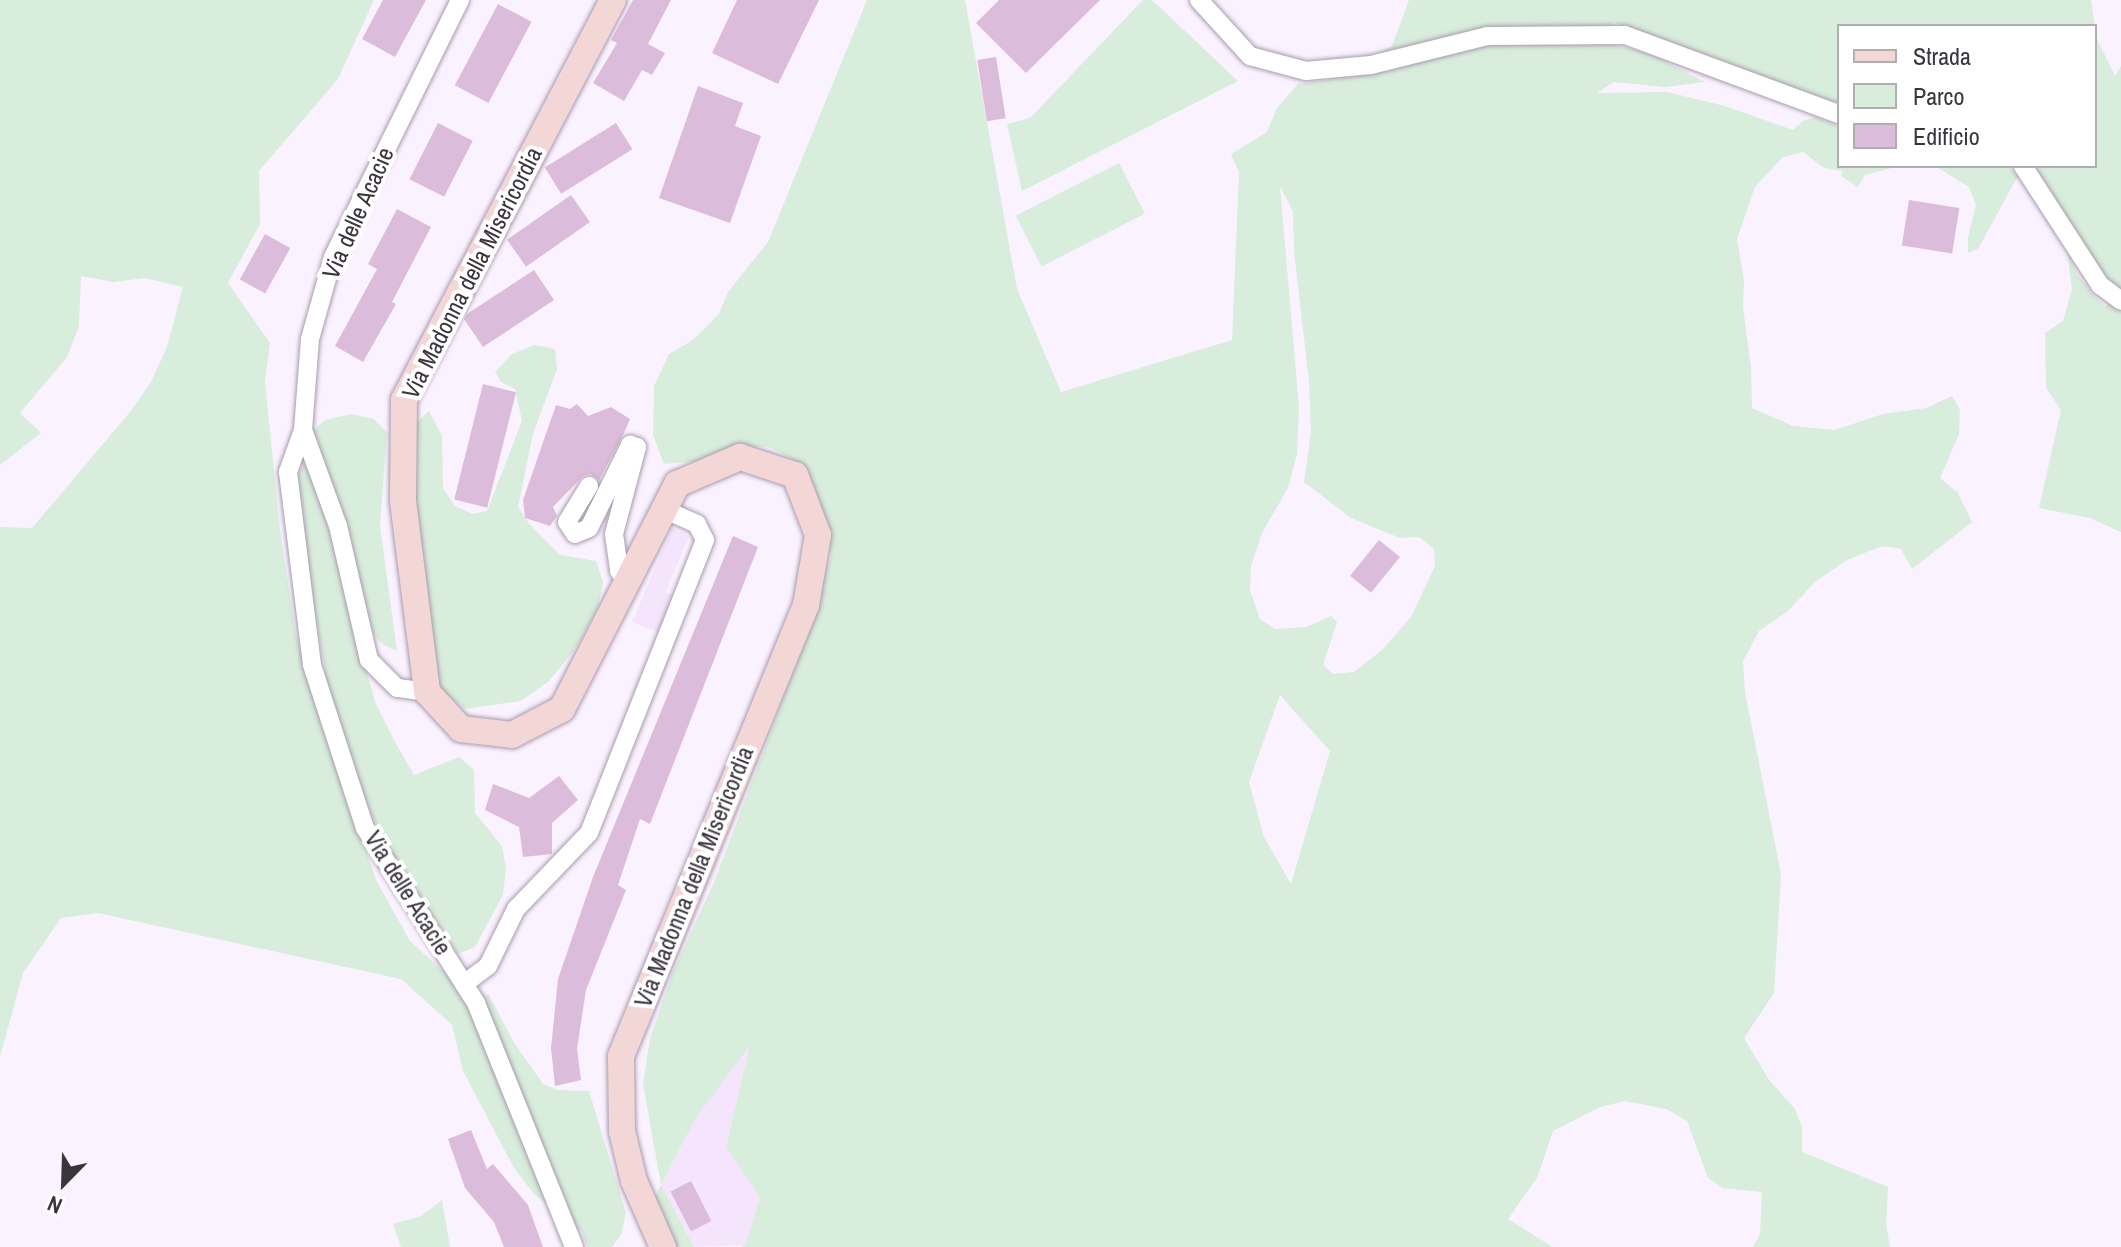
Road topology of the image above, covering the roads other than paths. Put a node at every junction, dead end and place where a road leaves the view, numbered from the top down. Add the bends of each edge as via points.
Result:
1 (460, 0) edge
2 (613, 0) edge
3 (1199, 0) edge
4 (1837, 113) edge
5 (2024, 168) edge
6 (2121, 301) edge
7 (303, 430) junction
8 (589, 486) dead end
9 (664, 509) junction
10 (627, 582) junction
11 (427, 692) junction
12 (464, 984) junction
13 (574, 1247) edge
14 (663, 1247) edge

1 - 7 street, Via delle Acacie via 333,257 310,339
2 - 11 main road, Via Madonna della Misericordia via 404,400 403,501
3 - 4 street via 1250,56 1306,71 1371,65 1487,36 1625,35
5 - 6 street via 2100,285
7 - 11 street, Via delle Acacie via 338,526 369,660 397,688
7 - 12 street, Via delle Acacie via 288,472 312,665 365,828
8 - 10 street via 567,522 575,534 589,528 630,445 637,447 614,534 619,571
9 - 10 main road, Via Madonna della Misericordia
9 - 12 street via 697,524 705,540 589,833 516,909 488,966
9 - 14 main road, Via Madonna della Misericordia via 677,484 740,457 795,475 818,535 806,605 621,1057 622,1131 634,1181
10 - 11 main road, Via Madonna della Misericordia via 562,709 512,735 474,731 461,729
12 - 13 street, Via delle Acacie

